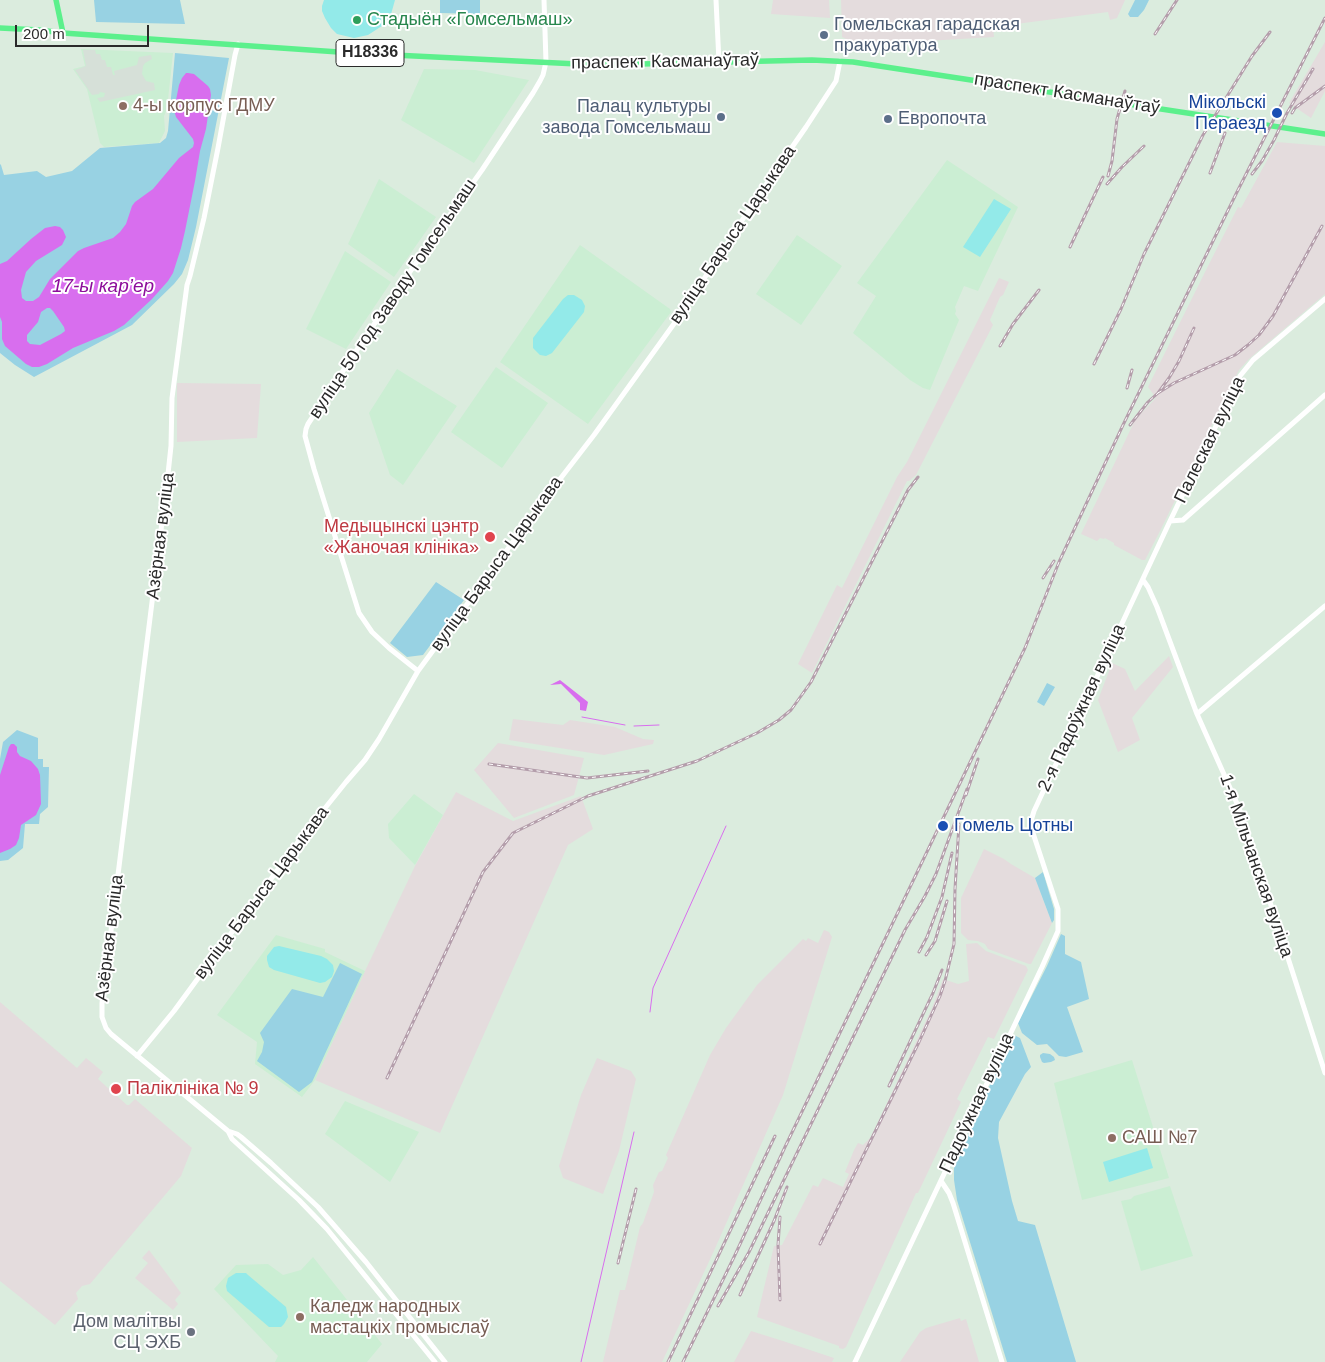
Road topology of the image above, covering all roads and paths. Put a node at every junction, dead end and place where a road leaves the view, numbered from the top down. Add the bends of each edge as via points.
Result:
1 (56, 0) edge
2 (544, 0) edge
3 (716, 0) edge
4 (0, 28) edge
5 (63, 32) junction
6 (238, 44) junction
7 (546, 62) junction
8 (719, 62) junction
9 (840, 62) junction
10 (1325, 134) edge
11 (1325, 299) edge
12 (1325, 396) edge
13 (1170, 521) junction
14 (1143, 580) junction
15 (1325, 606) edge
16 (418, 671) junction
17 (1197, 714) junction
18 (1035, 838) joint
19 (137, 1056) junction
20 (1325, 1073) edge
21 (228, 1131) junction
22 (941, 1180) junction
23 (304, 1194) junction
24 (299, 1200) junction
25 (425, 1337) junction
26 (419, 1342) junction
27 (435, 1362) edge
28 (445, 1362) edge
29 (856, 1362) edge
30 (1002, 1362) edge

1 - 5 main road
2 - 7 main road
3 - 8 main road
4 - 5 main road, праспект Касманаўтаў / Н18336
5 - 6 main road, праспект Касманаўтаў / Н18336
6 - 7 main road, праспект Касманаўтаў / Н18336
6 - 19 main road, Азёрная вуліца via 204,218 187,285 174,380 168,474 102,1006 107,1030
7 - 8 main road, праспект Касманаўтаў / Н18336 via 598,65
7 - 16 main road, вуліца 50 год Заводу Гомсельмаш via 534,93 306,429 314,469 359,613 372,632
8 - 9 main road, праспект Касманаўтаў / Н18336
9 - 10 main road, праспект Касманаўтаў / Н18336
9 - 16 main road, вуліца Барыса Царыкава via 836,81 686,308
11 - 13 main road, Палеская вуліца via 1244,370
12 - 13 main road via 1183,520
13 - 14 main road, Палеская вуліца
14 - 17 main road, 1-я Мільчанская вуліца via 1157,607
14 - 18 main road, 2-я Падоўжная вуліца via 1034,811 1031,824
15 - 17 main road
16 - 19 main road, вуліца Барыса Царыкава via 366,760 301,838 174,1011
17 - 20 main road, 1-я Мільчанская вуліца via 1239,808
18 - 22 main road, Падоўжная вуліца via 1058,909 1058,931
19 - 21 main road
21 - 23 main road via 241,1137
21 - 24 main road via 232,1139
22 - 29 main road, Падоўжная вуліца
22 - 30 main road via 953,1203
23 - 24 main road
23 - 25 main road via 346,1239
24 - 26 main road via 341,1245
25 - 26 main road
25 - 28 main road
26 - 27 main road

